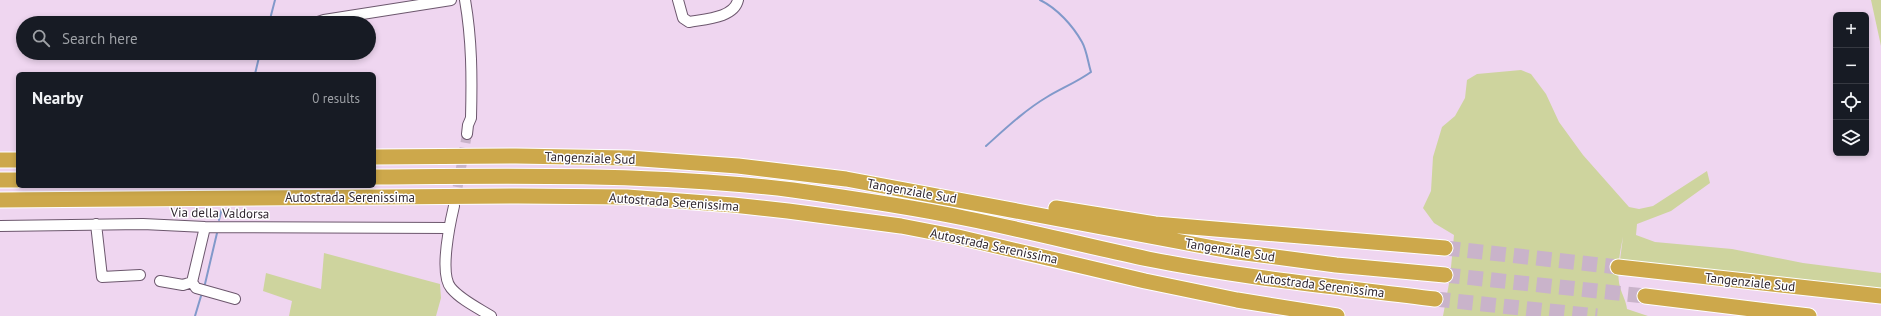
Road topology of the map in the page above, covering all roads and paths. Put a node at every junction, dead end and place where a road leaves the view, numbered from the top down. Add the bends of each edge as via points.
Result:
1 (452, 0) edge
2 (465, 0) edge
3 (678, 0) edge
4 (738, 0) edge
5 (350, 16) edge
6 (467, 134) tunnel mouth
7 (376, 147) edge
8 (0, 150) edge
9 (16, 150) edge
10 (376, 157) edge
11 (0, 160) edge
12 (16, 160) edge
13 (376, 177) edge
14 (0, 180) edge
15 (16, 180) edge
16 (0, 200) edge
17 (454, 206) tunnel mouth
18 (96, 224) junction
19 (0, 226) edge
20 (205, 227) junction
21 (449, 228) junction
22 (1445, 248) tunnel mouth
23 (1618, 267) tunnel mouth
24 (140, 275) dead end
25 (1445, 275) tunnel mouth
26 (160, 281) dead end
27 (192, 282) junction
28 (1645, 296) tunnel mouth
29 (1881, 296) edge
30 (235, 299) dead end
31 (1435, 299) tunnel mouth
32 (491, 316) edge
33 (1337, 316) edge
34 (1809, 316) edge

1 - 5 street
2 - 6 street via 470,28 472,68 471,118
3 - 4 street via 683,18 689,22 729,13
7 - 22 highway, Tangenziale Sud via 628,148 739,156 847,170 1155,224
8 - 9 highway
10 - 25 highway, Tangenziale Sud via 620,158 738,166 846,180 1230,251 1336,265
11 - 12 highway
13 - 31 highway, Autostrada Serenissima via 629,177 791,190 962,218 1148,259 1240,275
14 - 15 highway
16 - 33 highway, Autostrada Serenissima via 518,196 627,197 733,205 915,229 1237,300
17 - 21 street
18 - 19 street, Via della Valdorsa
18 - 20 street, Via della Valdorsa
18 - 24 street via 102,277
20 - 21 street, Via della Valdorsa
20 - 27 street
21 - 32 street via 446,275 450,286 461,297
23 - 29 highway, Tangenziale Sud
26 - 27 street via 183,285
27 - 30 street via 196,288
28 - 34 highway, Tangenziale Sud

